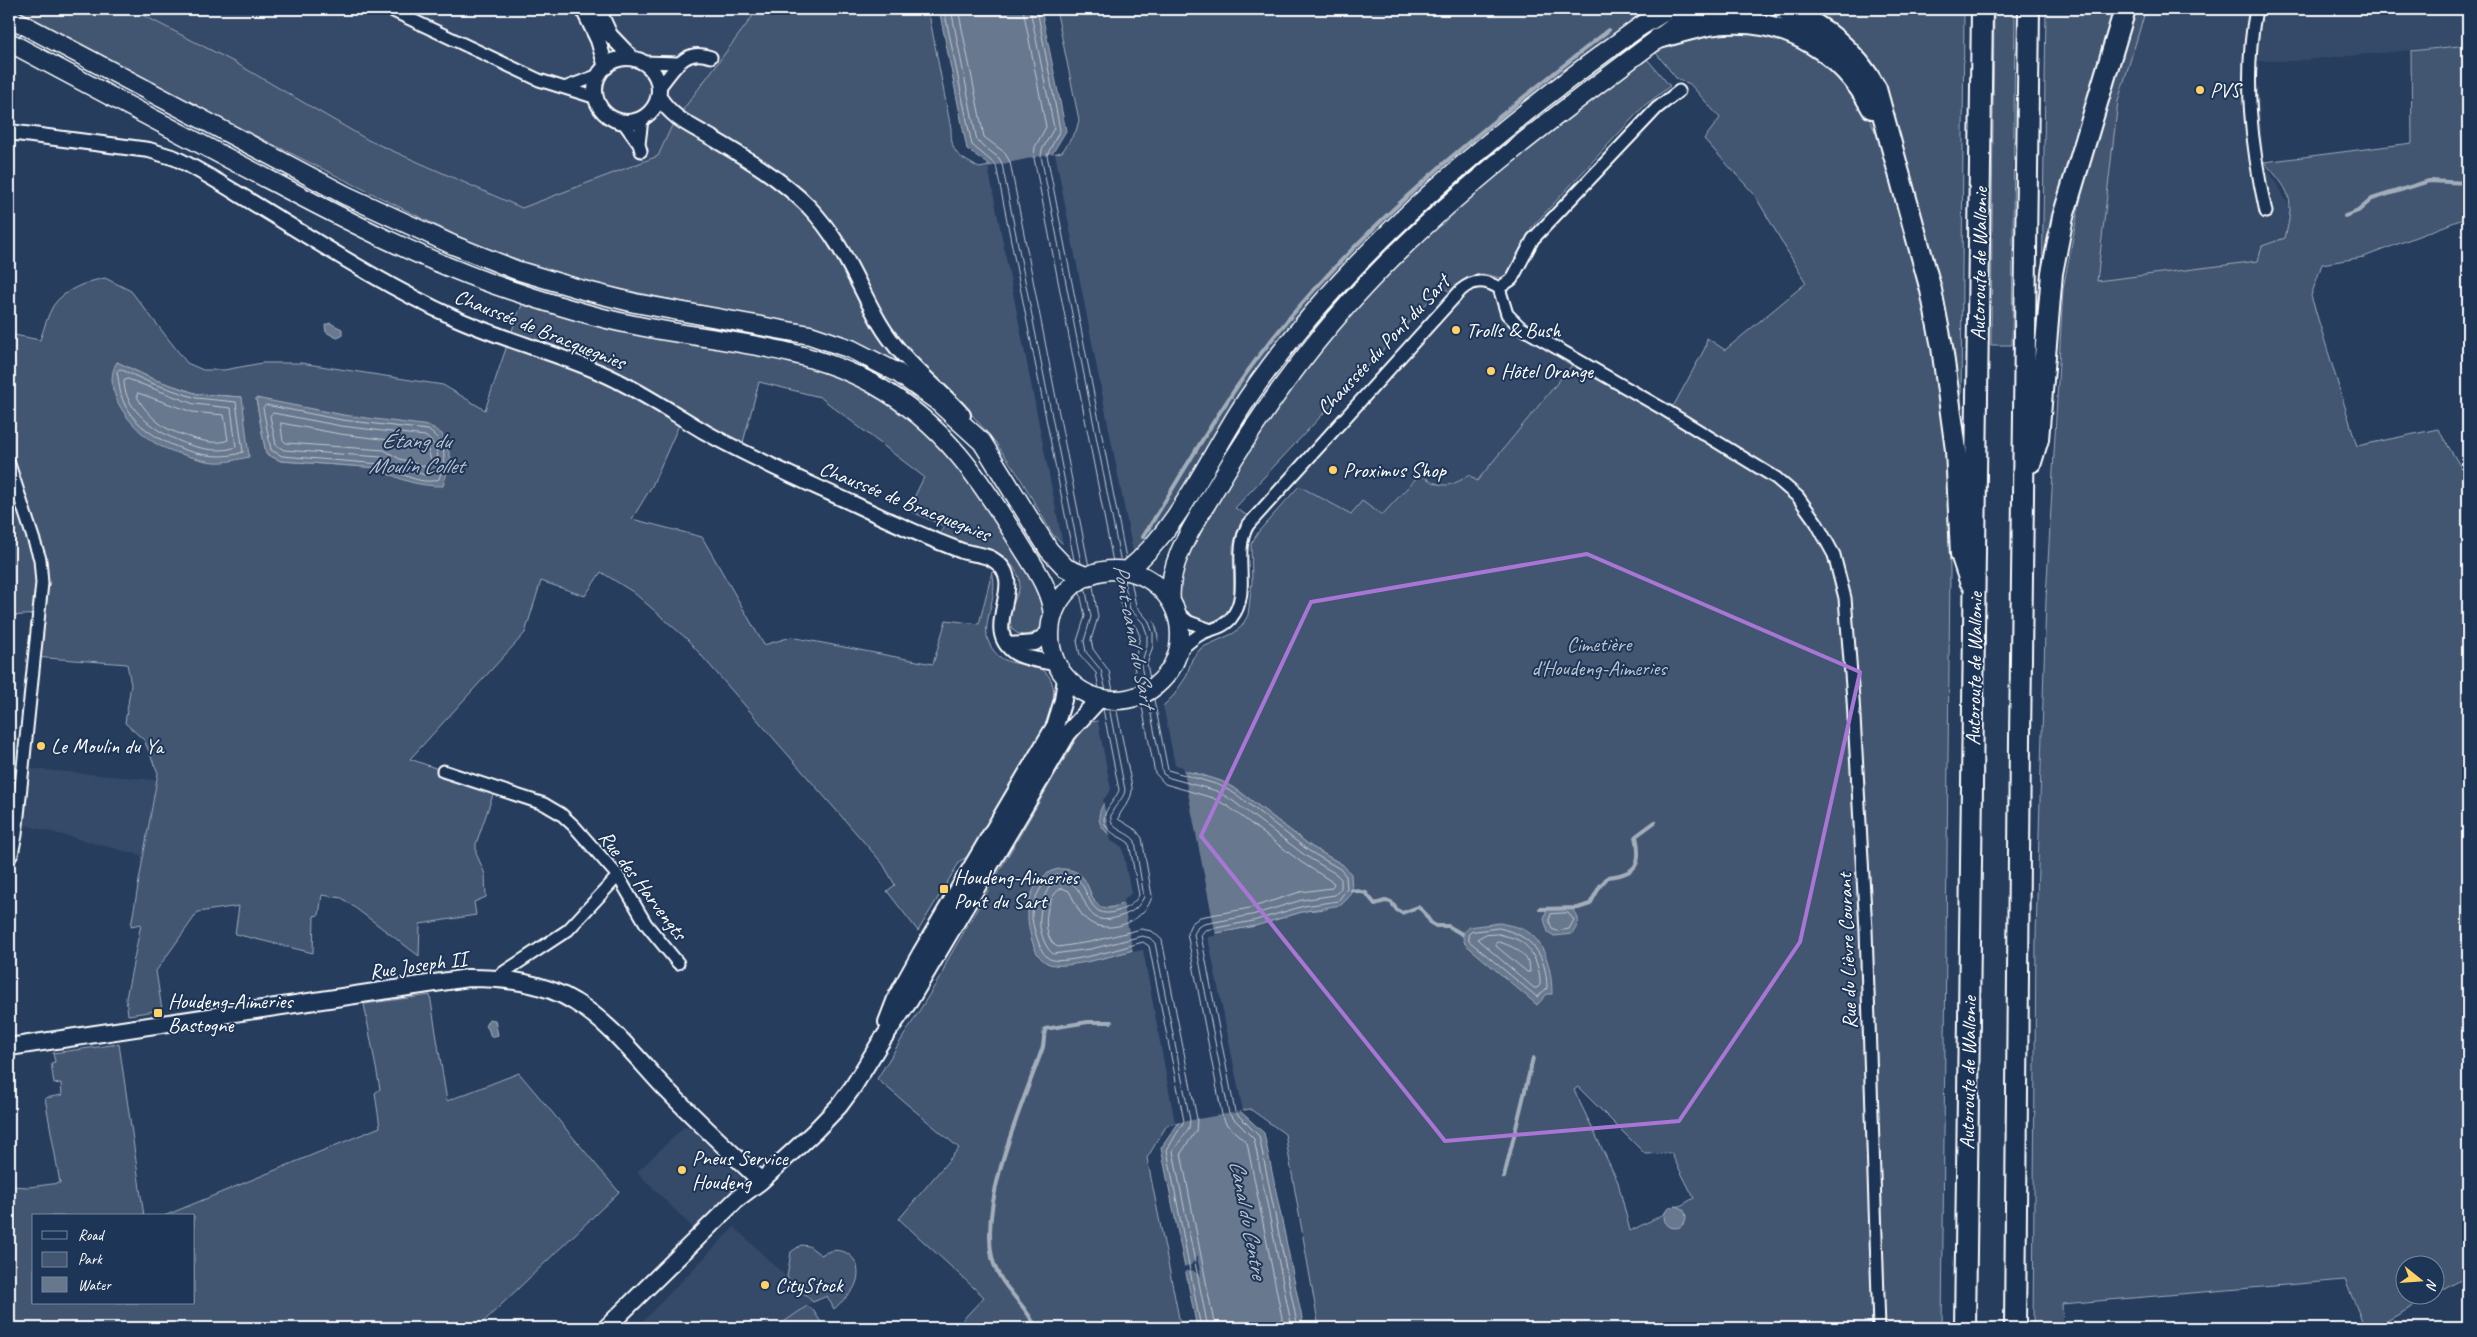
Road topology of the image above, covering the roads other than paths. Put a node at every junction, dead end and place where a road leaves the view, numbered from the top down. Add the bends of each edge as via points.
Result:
1 (389, 9) edge
2 (583, 9) edge
3 (598, 9) edge
4 (1649, 9) edge
5 (1668, 9) edge
6 (1698, 9) edge
7 (1784, 9) edge
8 (1982, 9) edge
9 (2029, 9) edge
10 (2125, 9) edge
11 (2256, 9) edge
12 (9, 17) edge
13 (1640, 26) junction
14 (1659, 38) junction
15 (9, 42) edge
16 (711, 58) dead end
17 (638, 60) junction
18 (677, 63) junction
19 (603, 71) junction
20 (566, 87) junction
21 (1679, 91) dead end
22 (659, 92) junction
23 (597, 98) junction
24 (642, 119) junction
25 (623, 122) junction
26 (9, 132) edge
27 (1893, 150) junction
28 (2266, 212) dead end
29 (1499, 288) junction
30 (982, 442) junction
31 (9, 464) edge
32 (2024, 484) junction
33 (1127, 572) junction
34 (1088, 577) junction
35 (1975, 596) junction
36 (1173, 607) junction
37 (1052, 624) junction
38 (1211, 630) junction
39 (1009, 645) junction
40 (1178, 652) junction
41 (1062, 671) junction
42 (1100, 698) junction
43 (443, 771) dead end
44 (9, 860) edge
45 (618, 876) junction
46 (678, 963) dead end
47 (495, 978) junction
48 (880, 1042) junction
49 (9, 1047) edge
50 (761, 1181) junction
51 (606, 1328) edge
52 (622, 1328) edge
53 (1879, 1328) edge
54 (1965, 1328) edge
55 (2015, 1328) edge

1 - 20 street via 539,80
2 - 19 street via 598,40
3 - 17 street via 610,35
4 - 13 highway
5 - 13 highway
6 - 14 highway
7 - 27 highway via 1831,34 1865,69 1876,89
8 - 35 highway, Autoroute de Wallonie
9 - 32 highway
10 - 32 highway via 2063,217 2052,273 2038,438
11 - 28 street via 2249,62 2250,113 2255,163
12 - 30 highway via 345,195 516,270 635,303 810,335 851,349 910,381
13 - 33 highway via 1513,123 1413,209 1372,249 1278,356 1239,410 1161,538
14 - 27 highway via 1706,26 1745,22 1804,38 1852,76
14 - 36 highway via 1528,139 1428,223 1336,318 1258,421 1213,492 1176,562 1169,586
15 - 37 highway via 336,214 447,267 567,308 629,324 810,358 874,384 921,417 960,454 980,480 1052,600
16 - 18 street via 695,54
17 - 18 street
17 - 19 street via 614,61
17 - 22 street via 651,69
18 - 22 street
19 - 20 street
19 - 23 street via 596,85
20 - 23 street
21 - 29 street via 1657,108 1540,232 1512,279
22 - 24 street via 650,113
22 - 30 street via 674,116 771,175 808,206 853,267 879,322 897,349 963,415
23 - 25 street via 606,114
24 - 25 street
24 - 25 street via 640,148
26 - 39 street, Chaussée de Bracquegnies via 149,150 175,158 383,280 451,316 481,330 582,364 778,469 901,526 964,552 992,558 1007,578 1008,590 1000,629
27 - 35 highway via 1931,290 1942,347 1956,450 1961,554
29 - 38 street, Chaussée du Pont du Sart via 1475,281 1454,296 1248,525 1240,549 1241,598 1229,621
29 - 53 street, Rue du Lièvre Courant via 1507,314 1520,327 1747,459 1788,487 1827,540 1840,572 1854,699 1866,930
30 - 34 highway via 1049,550 1066,568
31 - 44 street via 40,559 42,583 16,835
32 - 55 highway
33 - 34 highway via 1113,570
33 - 36 highway via 1152,582
34 - 37 highway via 1070,589 1057,606
35 - 54 highway, Autoroute de Wallonie
36 - 38 street via 1189,622
36 - 40 highway via 1180,638
37 - 39 street via 1036,643
37 - 41 highway via 1051,643
38 - 40 street, Chaussée du Pont du Sart
39 - 41 street via 1022,656
40 - 42 highway via 1167,674 1148,691 1125,700
41 - 42 highway via 1082,691
41 - 48 main road via 1063,700 1055,726 897,996
42 - 48 main road via 1068,734 910,1000
43 - 45 street, Rue des Harvengts via 544,804 574,826
45 - 46 street, Rue des Harvengts via 646,924
45 - 47 street via 568,930
47 - 49 main road, Rue Joseph II via 468,978
47 - 50 main road, Rue Joseph II via 546,989 581,1006 611,1031
48 - 50 main road via 839,1106
50 - 51 main road via 738,1198
50 - 52 main road via 746,1205

